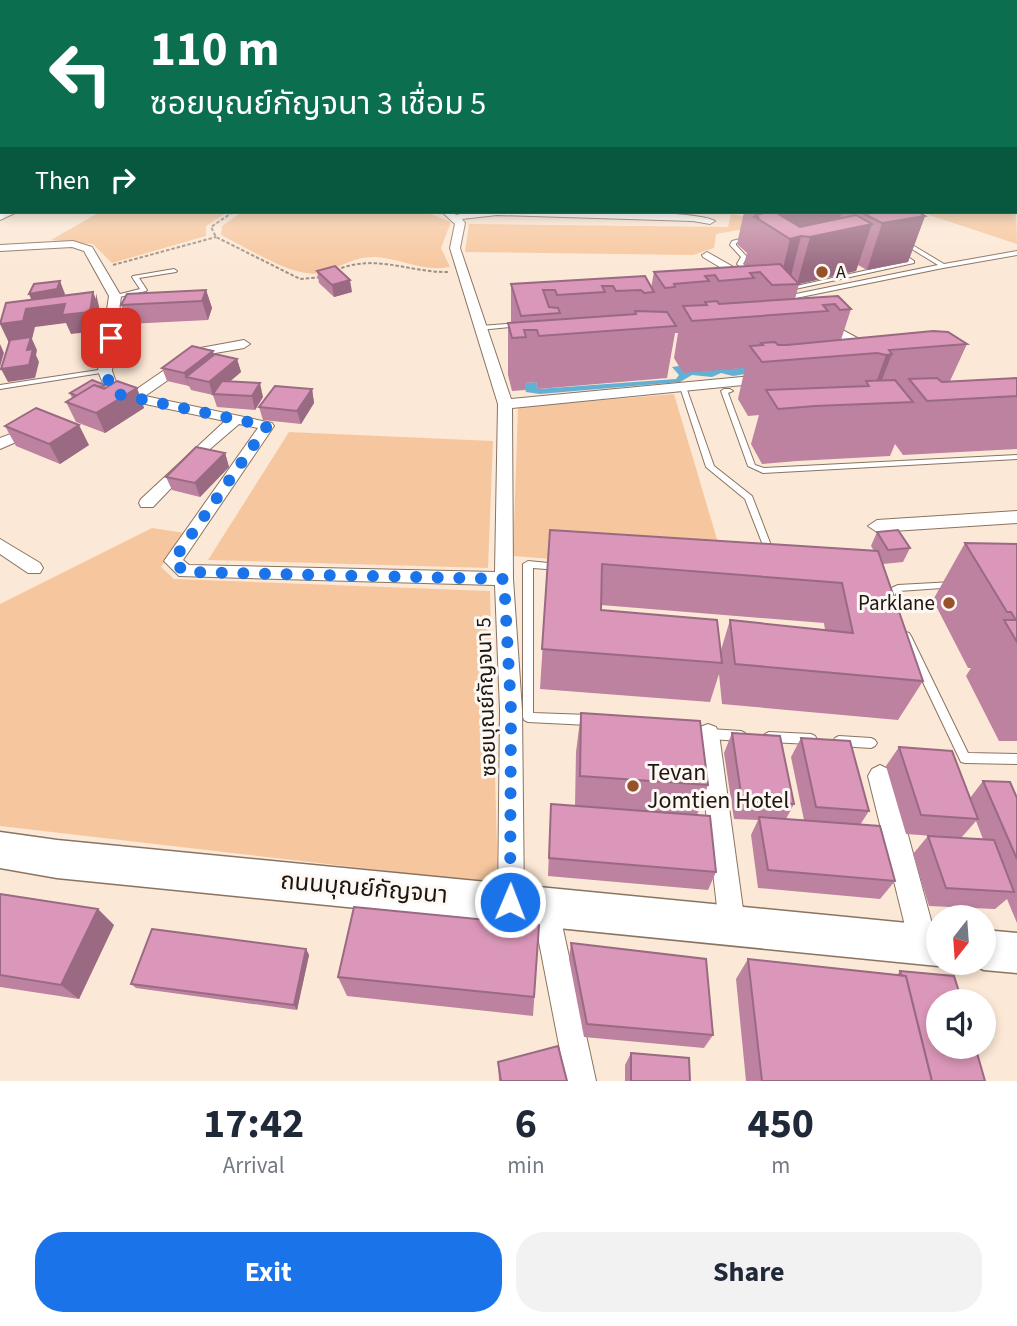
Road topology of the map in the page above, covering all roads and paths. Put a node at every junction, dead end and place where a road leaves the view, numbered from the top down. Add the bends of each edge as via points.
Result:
1 (230, 214) edge
2 (607, 214) edge
3 (451, 215) edge
4 (710, 221) dead end
5 (216, 237) junction
6 (896, 237) edge
7 (758, 238) edge
8 (0, 247) edge
9 (897, 251) edge
10 (1017, 253) edge
11 (706, 256) dead end
12 (943, 266) junction
13 (101, 269) junction
14 (336, 270) edge
15 (174, 271) dead end
16 (461, 271) junction
17 (324, 277) edge
18 (765, 287) junction
19 (115, 296) junction
20 (804, 313) edge
21 (816, 319) edge
22 (525, 324) edge
23 (480, 328) junction
24 (244, 344) dead end
25 (886, 360) edge
26 (105, 371) junction
27 (775, 378) edge
28 (0, 387) edge
29 (683, 387) junction
30 (724, 389) junction
31 (132, 398) junction
32 (505, 404) junction
33 (238, 418) junction
34 (42, 426) edge
35 (0, 444) edge
36 (1017, 457) edge
37 (148, 503) dead end
38 (1017, 517) edge
39 (877, 526) dead end
40 (0, 545) edge
41 (773, 560) edge
42 (567, 567) edge
43 (34, 568) dead end
44 (504, 579) junction
45 (964, 584) dead end
46 (895, 612) edge
47 (901, 624) edge
48 (594, 720) edge
49 (703, 732) joint
50 (749, 736) edge
51 (763, 737) edge
52 (817, 740) edge
53 (831, 740) edge
54 (871, 743) dead end
55 (1017, 759) edge
56 (880, 776) dead end
57 (0, 850) edge
58 (528, 904) junction
59 (732, 924) junction
60 (926, 929) edge
61 (926, 945) edge
62 (996, 951) edge
63 (1017, 953) edge
64 (581, 1081) edge

1 - 5 path via 211,227
2 - 4 street
3 - 16 street, ซอยบุณย์กัญจนา 5 via 460,223 455,248
5 - 13 path
5 - 17 path via 300,279
6 - 12 lane
7 - 18 lane via 732,243 744,257 740,264
8 - 13 street via 73,244 89,249
9 - 18 lane via 912,262
10 - 12 lane
11 - 18 street
12 - 18 lane
13 - 19 street
14 - 16 path via 368,260 433,274
15 - 19 lane via 135,277 144,290
16 - 23 street, ซอยบุณย์กัญจนา 5
18 - 20 street
19 - 26 street
21 - 25 street
22 - 23 lane
23 - 32 street, ซอยบุณย์กัญจนา 5
24 - 31 street via 200,352
26 - 28 lane
26 - 31 street via 113,393
27 - 30 street
29 - 30 street
29 - 32 street
29 - 41 lane via 710,467 750,498
30 - 36 lane via 752,466 763,471
31 - 33 street
32 - 44 street, ซอยบุณย์กัญจนา 5
33 - 37 street
33 - 44 street via 267,426 173,561 185,572
34 - 35 street
38 - 39 street
40 - 43 street
42 - 48 lane via 528,564 528,717
44 - 58 street, ซอยบุณย์กัญจนา 5
45 - 46 lane via 898,588 890,592 889,600
47 - 55 lane via 965,758
49 - 50 lane
49 - 59 street
51 - 52 lane
53 - 54 lane
56 - 60 street
57 - 58 street, ถนนบุณย์กัญจนา
58 - 59 street, ถนนบุณย์กัญจนา
58 - 64 street, ซอยบุณย์กัญจนา 5
59 - 61 street, ถนนบุณย์กัญจนา
62 - 63 street

